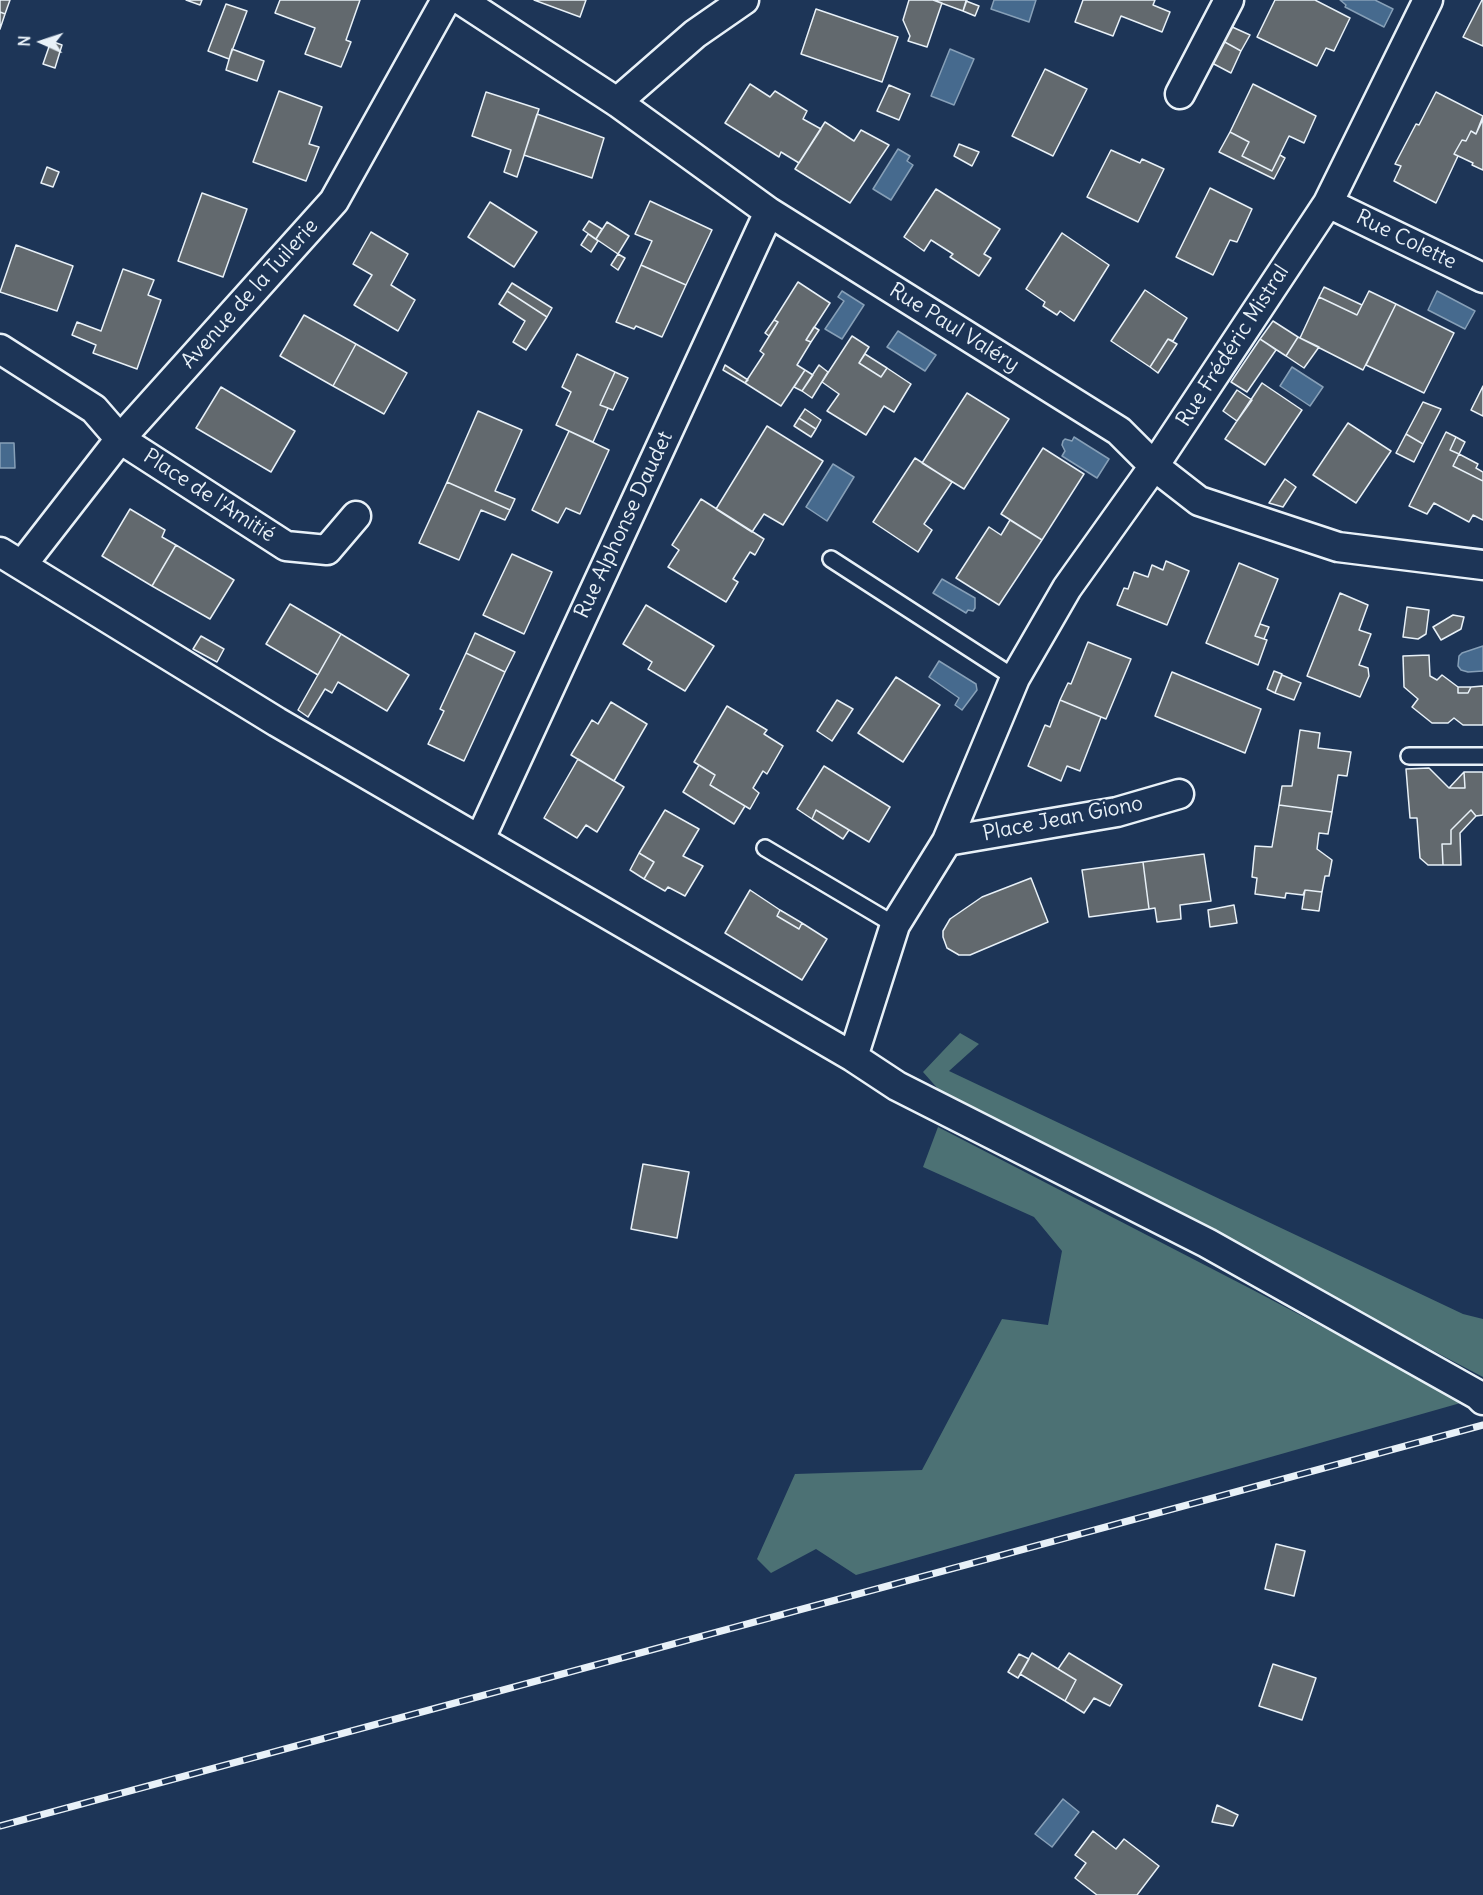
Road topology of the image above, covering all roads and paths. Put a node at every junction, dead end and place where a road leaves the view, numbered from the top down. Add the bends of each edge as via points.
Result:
1 (446, 0) edge
2 (461, 0) edge
3 (744, 0) edge
4 (1228, 0) edge
5 (1428, 0) edge
6 (1180, 94) dead end
7 (617, 102) junction
8 (1328, 202) junction
9 (769, 212) junction
10 (1483, 278) edge
11 (0, 350) edge
12 (120, 439) junction
13 (1154, 466) junction
14 (356, 516) dead end
15 (11, 559) edge
16 (831, 559) dead end
17 (1483, 565) edge
18 (1015, 678) junction
19 (1409, 756) dead end
20 (1483, 756) edge
21 (1179, 794) dead end
22 (480, 839) junction
23 (947, 841) junction
24 (765, 848) dead end
25 (895, 925) junction
26 (853, 1057) junction
27 (1483, 1400) edge

1 - 12 street, Avenue de la Tuilerie via 334,201
2 - 7 street, Rue Paul Valéry
3 - 7 street via 695,34
4 - 6 street
5 - 8 street, Rue Frédéric Mistral
7 - 9 street, Rue Paul Valéry
8 - 10 street, Rue Colette
8 - 13 street, Rue Frédéric Mistral
9 - 13 street, Rue Paul Valéry via 1119,431
9 - 22 street, Rue Alphonse Daudet
11 - 12 street via 94,410
12 - 14 street, Place de l'Amitié via 286,546 327,550
12 - 15 street, Avenue de la Tuilerie
13 - 17 street, Rue Paul Valéry via 1199,501 1338,547
13 - 18 street, Rue Frédéric Mistral via 1067,588
15 - 22 street via 277,722
16 - 18 lane
18 - 23 street, Rue Frédéric Mistral
19 - 20 lane
21 - 23 street, Place Jean Giono via 1117,812
22 - 26 street
23 - 25 street, Rue Frédéric Mistral
24 - 25 lane
25 - 26 street, Rue Frédéric Mistral
26 - 27 street via 936,1107 1207,1243

